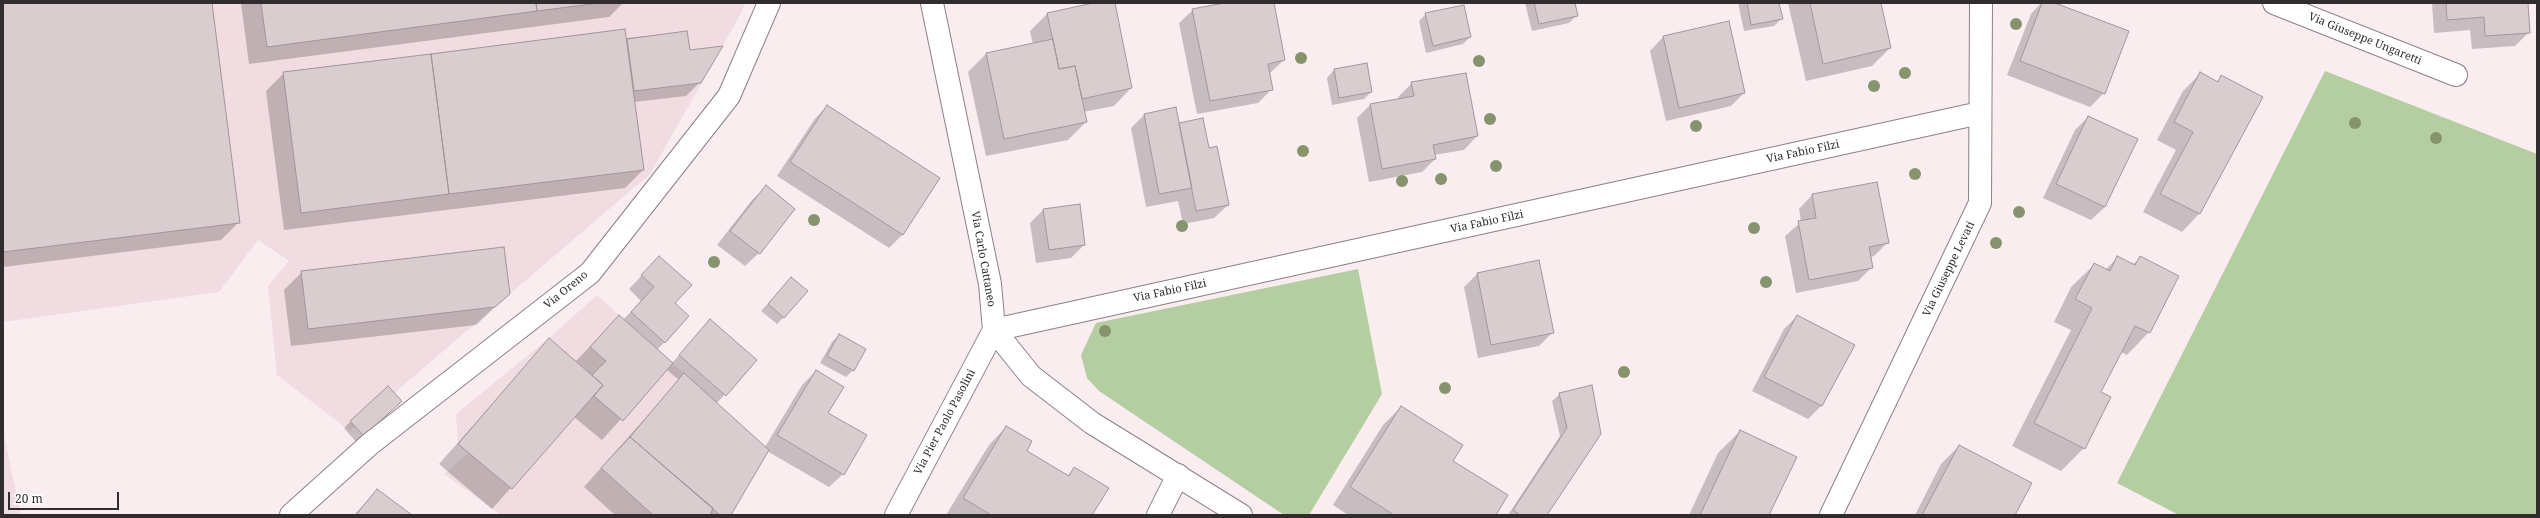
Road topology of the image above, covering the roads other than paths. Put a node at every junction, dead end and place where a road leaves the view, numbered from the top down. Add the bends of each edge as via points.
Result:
1 (769, 3) edge
2 (932, 3) edge
3 (1981, 3) edge
4 (2274, 3) edge
5 (2456, 75) dead end
6 (1980, 113) junction
7 (994, 330) junction
8 (1178, 475) junction
9 (291, 515) edge
10 (896, 515) edge
11 (1158, 515) edge
12 (1241, 515) edge
13 (1831, 515) edge

1 - 9 street, Via Oreno via 729,96 590,273 370,444
2 - 7 street, Via Carlo Cattaneo via 990,284
3 - 6 street, Via Giuseppe Levati
4 - 5 street, Via Giuseppe Ungaretti
6 - 7 street, Via Fabio Filzi
6 - 13 street, Via Giuseppe Levati via 1980,203
7 - 8 street via 1031,376 1092,423
7 - 10 street, Via Pier Paolo Pasolini
8 - 11 street
8 - 12 street

